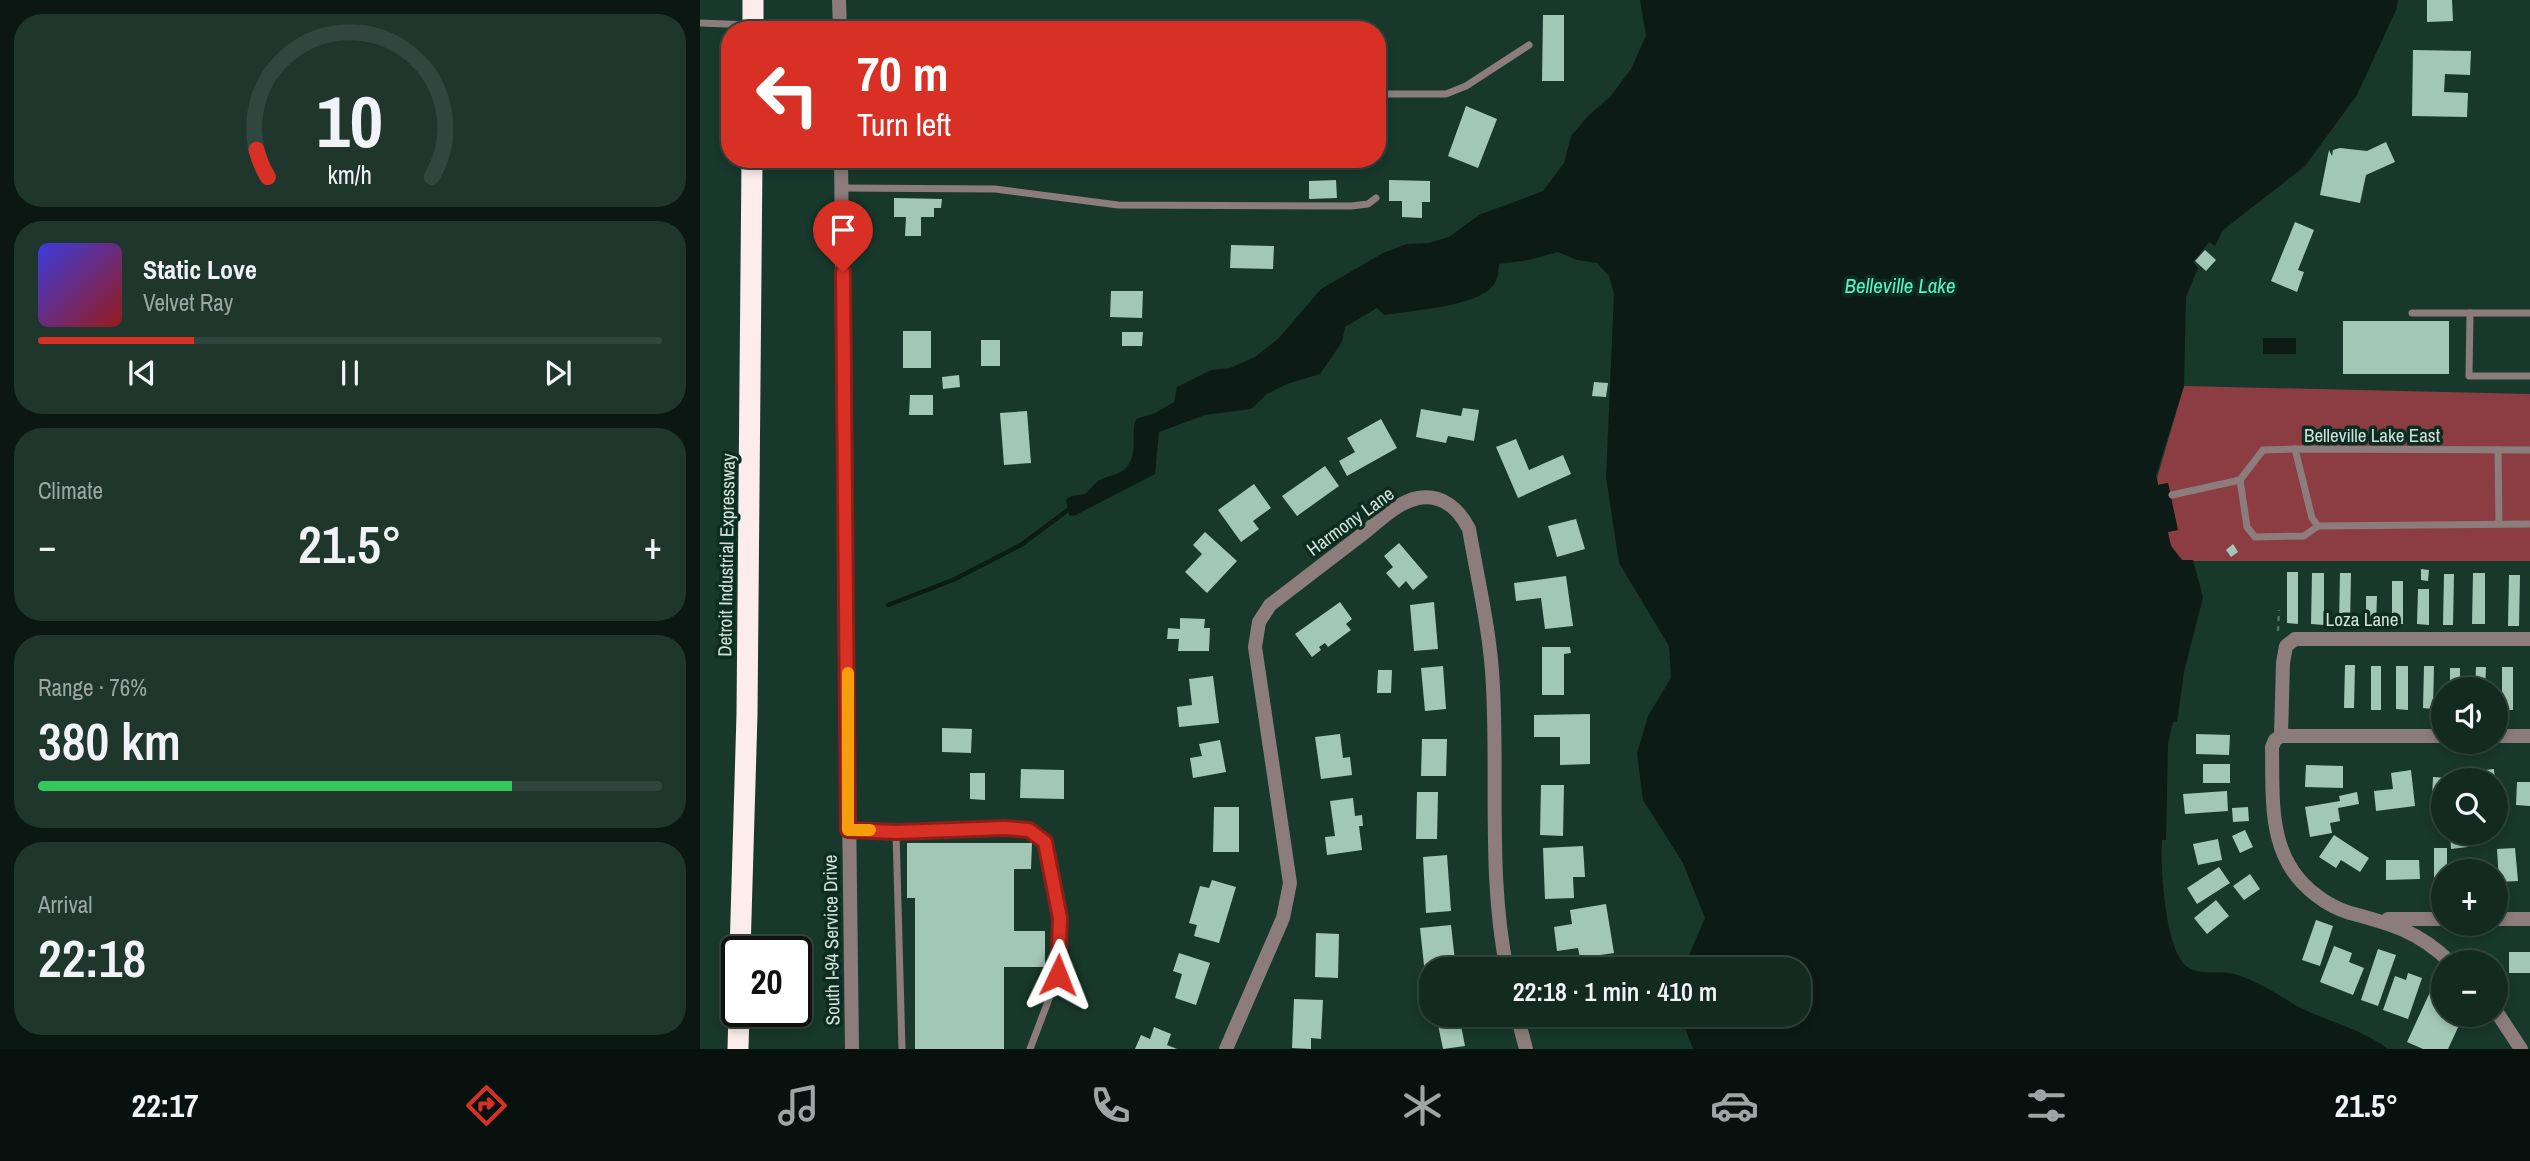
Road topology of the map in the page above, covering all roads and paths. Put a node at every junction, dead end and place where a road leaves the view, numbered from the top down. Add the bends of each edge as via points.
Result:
1 (752, 0) edge
2 (839, 0) edge
3 (752, 21) edge
4 (840, 21) edge
5 (700, 23) edge
6 (721, 25) edge
7 (1529, 45) dead end
8 (1386, 94) edge
9 (752, 168) edge
10 (841, 168) edge
11 (842, 188) junction
12 (1376, 198) dead end
13 (2412, 313) dead end
14 (2470, 313) junction
15 (2530, 313) edge
16 (2530, 376) edge
17 (2295, 449) junction
18 (2498, 450) junction
19 (2530, 450) edge
20 (2239, 480) junction
21 (2172, 495) dead end
22 (2499, 524) junction
23 (2530, 524) edge
24 (2318, 526) junction
25 (2279, 610) dead end
26 (2278, 631) dead end
27 (2530, 639) edge
28 (2281, 736) junction
29 (2431, 736) edge
30 (2508, 736) edge
31 (2530, 736) edge
32 (848, 830) junction
33 (897, 832) junction
34 (2376, 919) junction
35 (2431, 919) edge
36 (2508, 919) edge
37 (2530, 919) edge
38 (740, 936) edge
39 (2434, 950) edge
40 (1505, 957) edge
41 (739, 1027) edge
42 (1520, 1027) edge
43 (2507, 1027) edge
44 (738, 1049) edge
45 (852, 1049) edge
46 (902, 1049) edge
47 (1030, 1049) edge
48 (1226, 1049) edge
49 (1526, 1049) edge
50 (2521, 1049) edge

1 - 3 highway
2 - 4 street
5 - 6 lane
7 - 8 lane via 1446,94
9 - 38 highway, Detroit Industrial Expressway
10 - 11 street, South I-94 Service Drive
11 - 12 lane via 995,189 1118,205 1351,206
11 - 32 street, South I-94 Service Drive
13 - 14 lane
14 - 15 lane
14 - 16 lane via 2469,376
17 - 18 lane, Belleville Lake East
17 - 20 lane via 2263,450
17 - 24 lane, Belleville Lake East
18 - 19 lane, Belleville Lake East
18 - 22 lane
20 - 21 lane
20 - 24 lane via 2247,527 2255,537 2304,536
22 - 23 lane
22 - 24 lane
25 - 26 path
27 - 28 street, Loza Lane via 2295,639 2286,646 2283,663
28 - 29 street
28 - 34 street via 2272,747 2273,812 2276,837 2286,861 2301,882 2324,901
30 - 31 street
32 - 33 lane
32 - 45 street, South I-94 Service Drive
33 - 46 lane
33 - 47 lane via 1005,828 1029,830 1045,842 1060,918 1058,975
34 - 35 street
34 - 39 street via 2415,935
36 - 37 street
40 - 48 street, Harmony Lane via 1495,883 1493,683 1469,529 1451,505 1417,498 1390,513 1270,605 1259,622 1255,647 1289,899
41 - 44 highway
42 - 49 street
43 - 50 street

